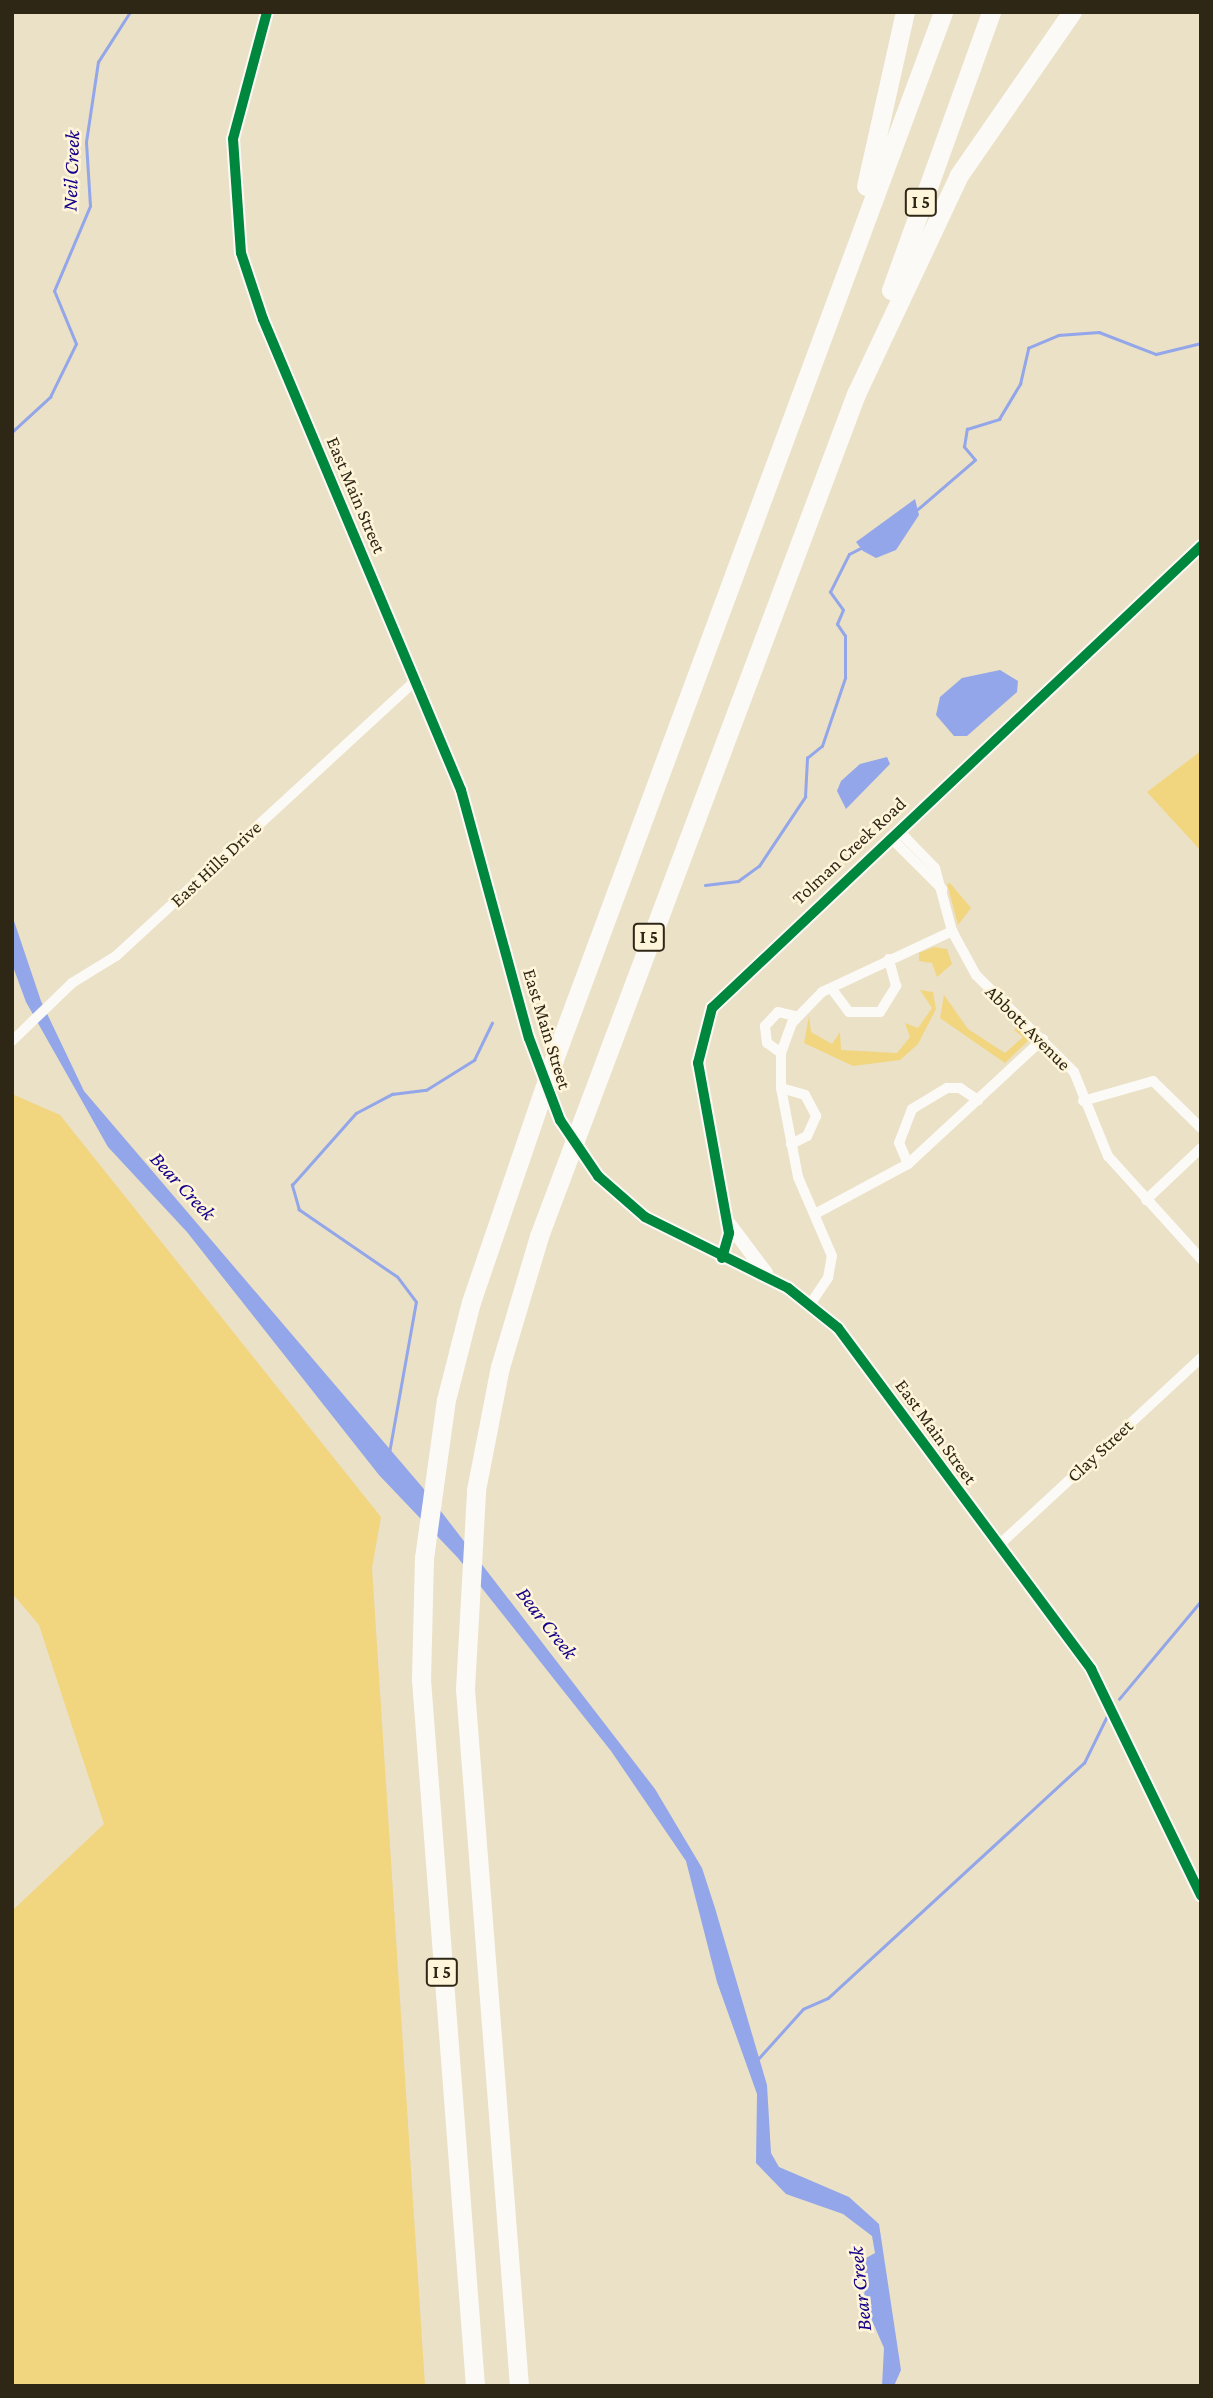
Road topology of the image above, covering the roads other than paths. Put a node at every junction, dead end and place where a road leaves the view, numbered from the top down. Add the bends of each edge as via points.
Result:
1 (267, 12) edge
2 (905, 12) edge
3 (943, 12) edge
4 (991, 12) edge
5 (1072, 12) edge
6 (806, 377) junction
7 (856, 394) junction
8 (1201, 546) edge
9 (415, 681) junction
10 (894, 834) junction
11 (952, 931) junction
12 (888, 959) junction
13 (831, 988) junction
14 (795, 1016) junction
15 (1043, 1039) junction
16 (12, 1041) edge
17 (781, 1053) junction
18 (781, 1088) junction
19 (978, 1100) junction
20 (1083, 1101) junction
21 (1201, 1128) edge
22 (791, 1144) junction
23 (1201, 1148) edge
24 (908, 1164) junction
25 (1146, 1199) junction
26 (815, 1214) junction
27 (727, 1219) junction
28 (722, 1258) junction
29 (1201, 1259) edge
30 (772, 1279) junction
31 (811, 1303) junction
32 (1201, 1358) edge
33 (999, 1545) junction
34 (1201, 1896) edge
35 (475, 2386) edge
36 (519, 2386) edge

1 - 9 street, East Main Street via 233,139 241,253
2 - 6 highway via 869,177
3 - 6 highway, I 5
4 - 7 highway, I 5
5 - 7 highway via 959,175
6 - 35 highway, I 5 via 515,1170 460,1342 435,1467 424,1558 425,1767
7 - 36 highway, I 5 via 539,1236 503,1355 475,1490 466,1617 471,1788
8 - 10 street, Tolman Creek Road
9 - 16 street, East Hills Drive via 116,956 57,996
9 - 28 street, East Main Street via 472,821 529,1038 560,1121 610,1189 656,1225
10 - 11 street, Abbott Avenue via 935,868
10 - 27 street, Tolman Creek Road via 726,991 705,1019 698,1063
11 - 12 street
11 - 15 street, Abbott Avenue via 979,979
12 - 13 street
12 - 13 street via 895,993 880,1012 849,1012
13 - 14 street
14 - 17 street
14 - 17 street via 778,1013 765,1027 767,1043
15 - 19 street
15 - 20 street, Abbott Avenue via 1074,1072
17 - 18 street
18 - 22 street
18 - 22 street via 805,1095 816,1116 807,1136
19 - 24 street
19 - 24 street via 960,1088 947,1088 912,1109 899,1143
20 - 21 street via 1153,1081
20 - 25 street, Abbott Avenue via 1108,1156
22 - 26 street
23 - 25 street
24 - 26 street
25 - 29 street, Abbott Avenue
26 - 31 street via 832,1256 828,1278
27 - 28 street, Tolman Creek Road via 730,1242
27 - 30 street
28 - 30 street, East Main Street
30 - 31 street, East Main Street
31 - 33 street, East Main Street via 838,1328
32 - 33 street, Clay Street
33 - 34 street, East Main Street via 1103,1688

